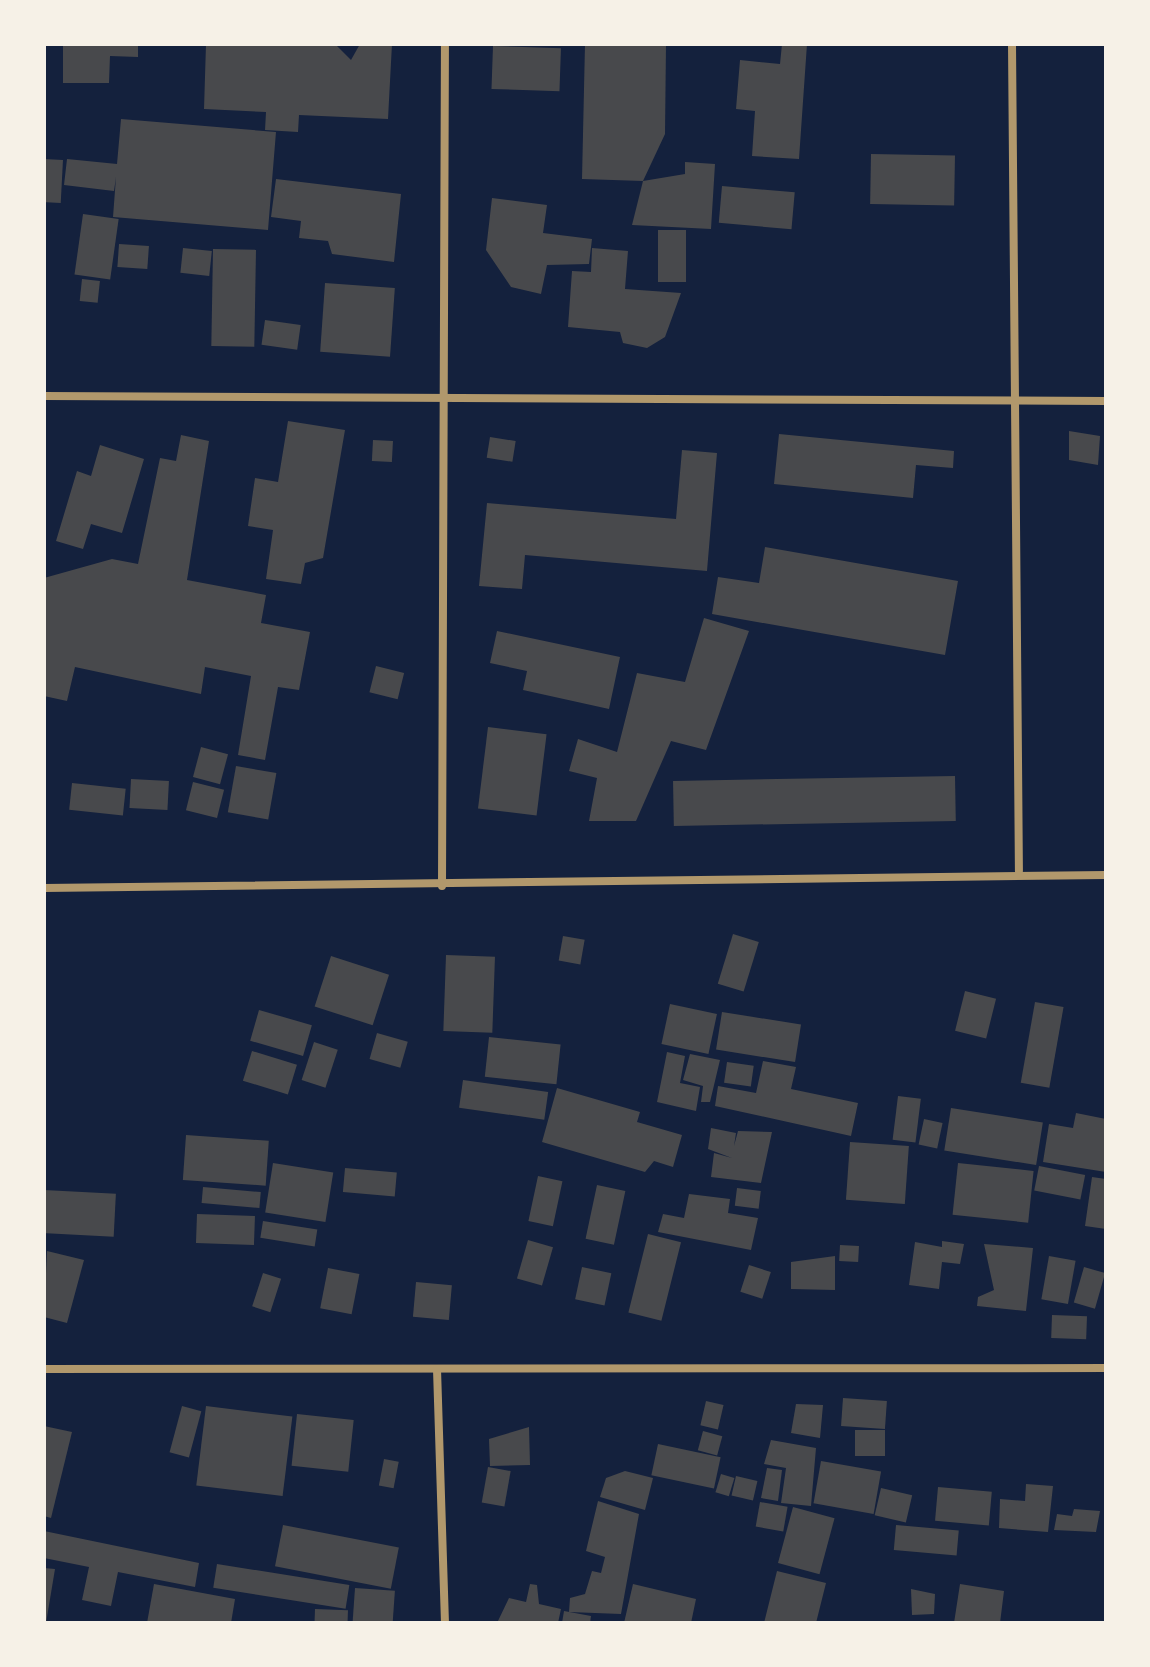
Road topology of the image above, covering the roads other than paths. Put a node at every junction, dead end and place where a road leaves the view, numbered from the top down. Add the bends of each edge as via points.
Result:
1 (445, 44) edge
2 (1012, 44) edge
3 (44, 396) edge
4 (1015, 401) junction
5 (1106, 401) edge
6 (443, 402) junction
7 (1019, 871) junction
8 (1106, 875) edge
9 (442, 886) junction
10 (44, 888) edge
11 (1106, 1368) edge
12 (44, 1369) edge
13 (437, 1369) junction
14 (445, 1623) edge

1 - 6 street
2 - 4 street
3 - 6 street
4 - 5 street
4 - 6 street
4 - 7 street
6 - 9 street
7 - 8 street
7 - 9 street
9 - 10 street
11 - 13 street
12 - 13 street
13 - 14 street

